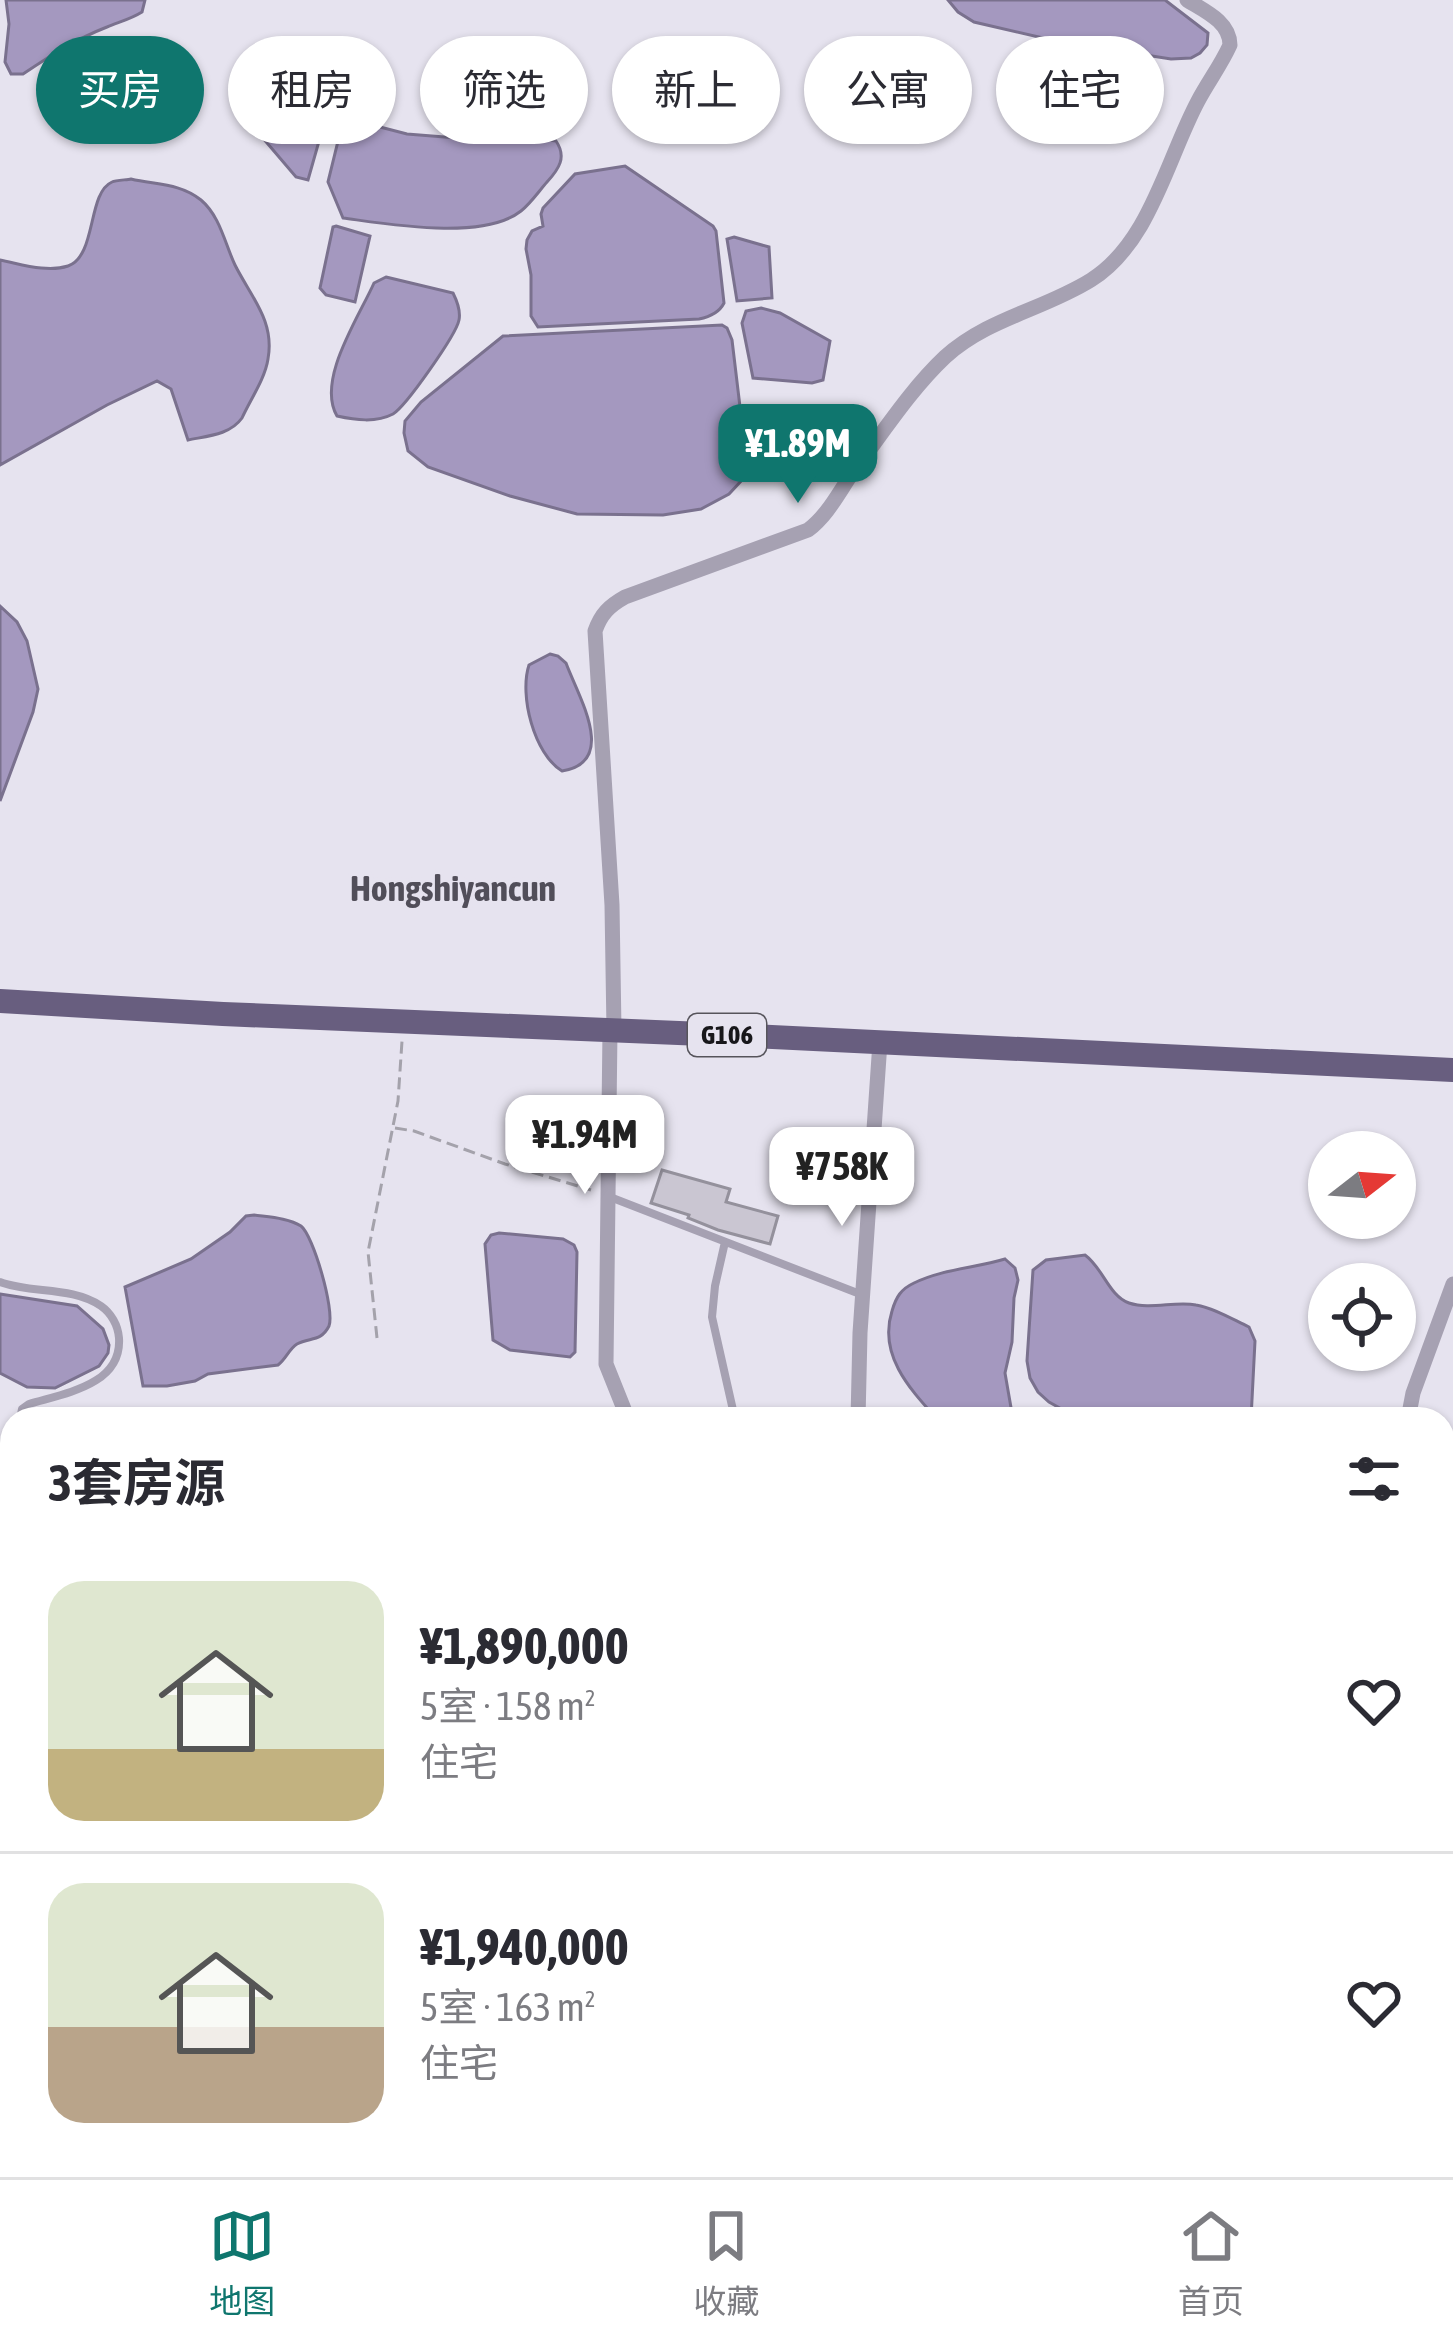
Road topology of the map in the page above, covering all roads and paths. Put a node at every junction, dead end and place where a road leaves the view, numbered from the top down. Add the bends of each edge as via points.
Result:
1 (1187, 0) edge
2 (0, 1001) edge
3 (403, 1022) junction
4 (612, 1030) junction
5 (880, 1042) junction
6 (1453, 1070) edge
7 (392, 1128) junction
8 (610, 1197) junction
9 (725, 1242) junction
10 (0, 1282) edge
11 (1453, 1284) edge
12 (863, 1295) junction
13 (377, 1338) dead end
14 (24, 1407) edge
15 (623, 1407) edge
16 (732, 1407) edge
17 (858, 1407) edge
18 (1411, 1407) edge

1 - 4 street via 1224,26 1230,45 1142,222 1100,274 989,325 944,359 815,525 625,597 600,616
2 - 3 highway, G106
3 - 4 highway, G106
3 - 7 path
4 - 5 highway, G106
4 - 8 street
5 - 6 highway, G106
5 - 12 street
7 - 8 path
7 - 13 path via 368,1252
8 - 9 lane
8 - 15 street via 606,1364
9 - 12 lane
9 - 16 lane via 712,1317
10 - 14 lane via 98,1304 112,1316 119,1340 106,1375
11 - 18 street
12 - 17 street

